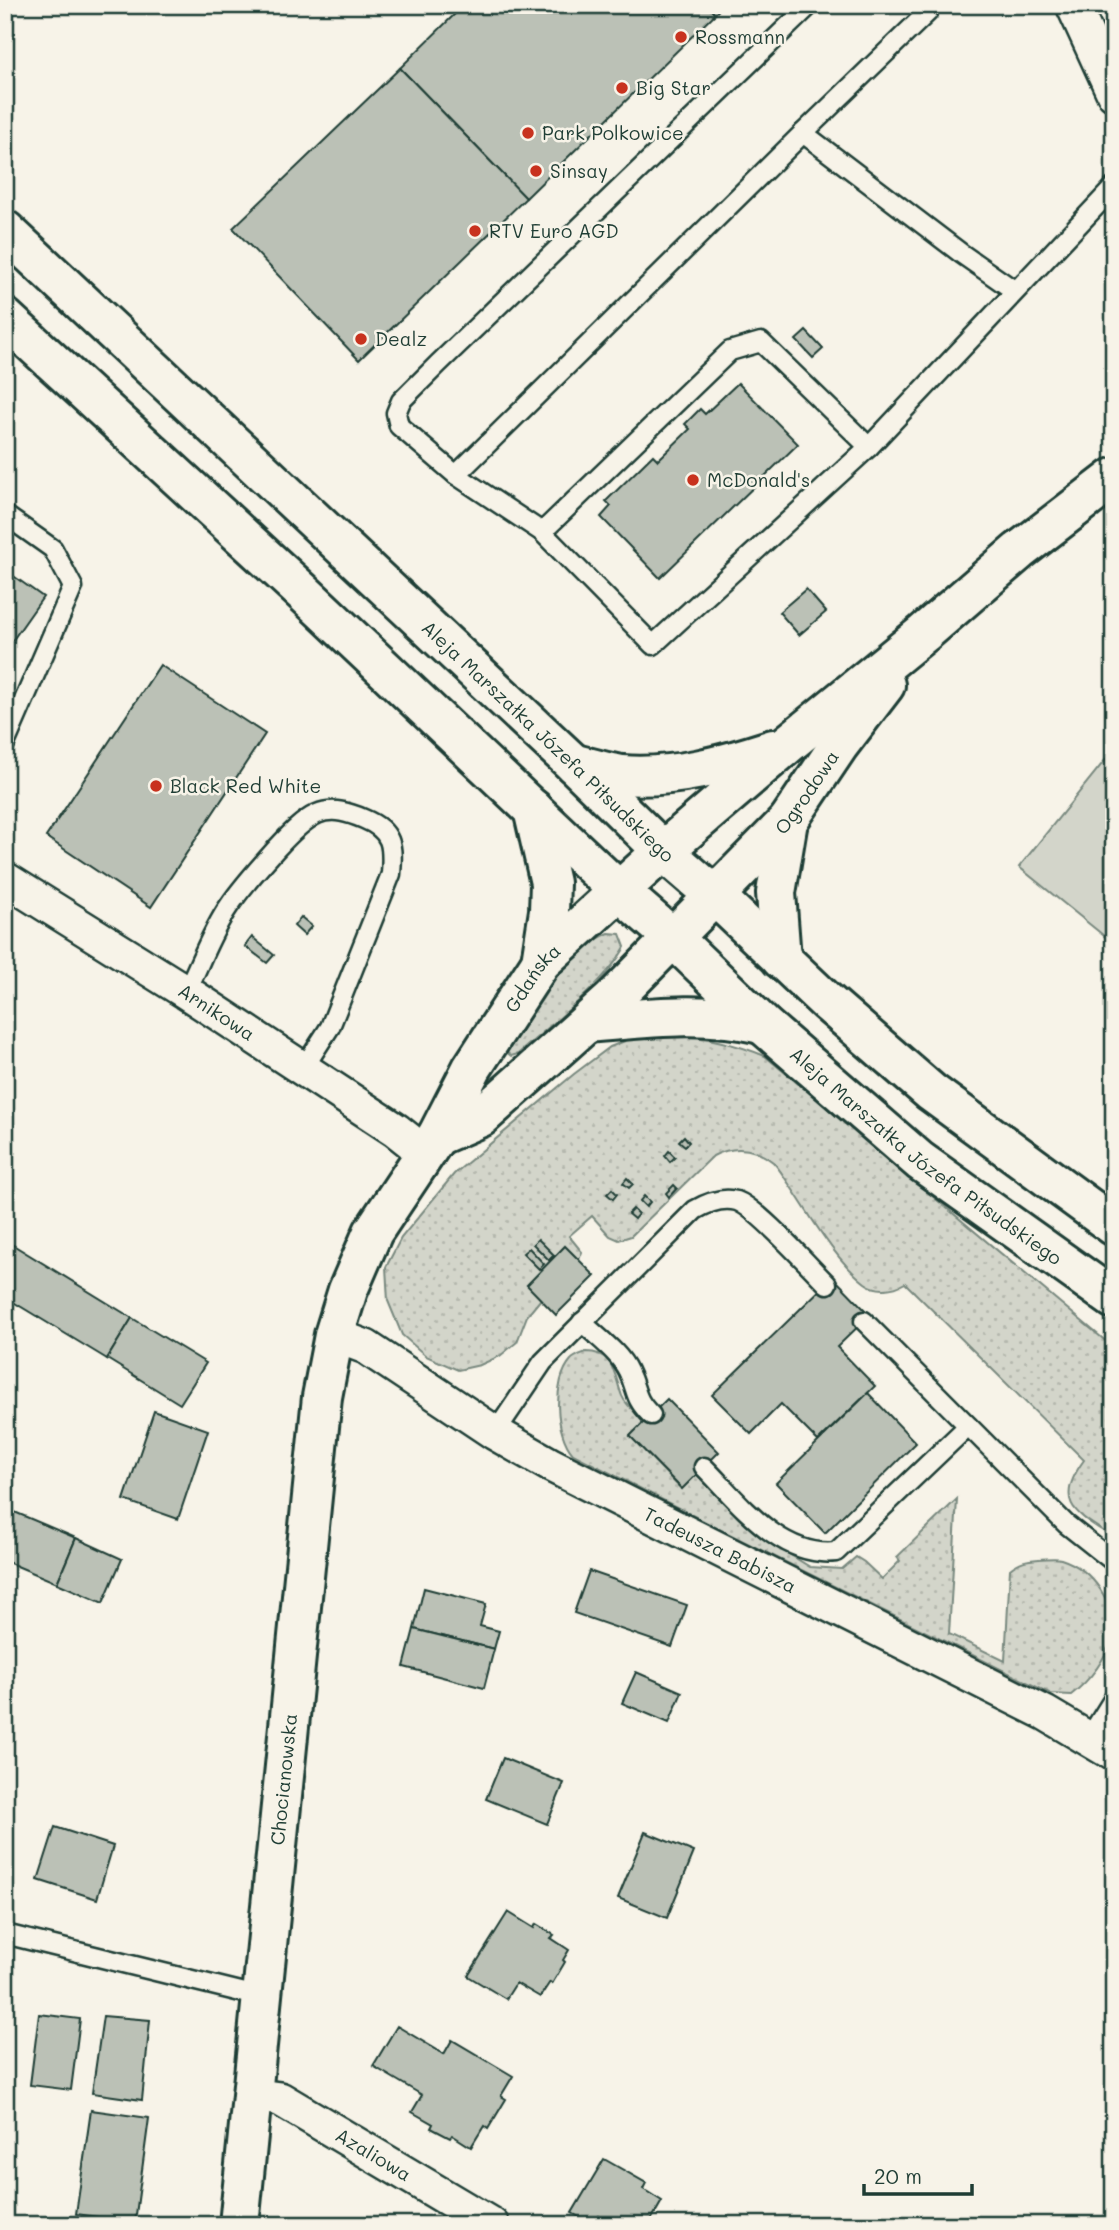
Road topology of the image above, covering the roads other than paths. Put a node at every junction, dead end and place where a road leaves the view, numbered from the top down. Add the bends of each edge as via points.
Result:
1 (810, 5) edge
2 (922, 5) edge
3 (1073, 5) edge
4 (1114, 94) edge
5 (803, 133) junction
6 (1114, 187) edge
7 (5, 230) edge
8 (1016, 291) junction
9 (5, 318) edge
10 (869, 446) junction
11 (456, 475) junction
12 (1114, 478) edge
13 (5, 514) edge
14 (541, 532) junction
15 (924, 633) junction
16 (5, 744) edge
17 (788, 744) junction
18 (574, 764) junction
19 (533, 809) junction
20 (788, 821) junction
21 (663, 851) junction
22 (5, 879) edge
23 (619, 891) junction
24 (714, 895) junction
25 (673, 937) junction
26 (781, 959) junction
27 (541, 962) junction
28 (186, 992) junction
29 (588, 1023) junction
30 (761, 1024) junction
31 (303, 1069) junction
32 (431, 1144) junction
33 (1114, 1226) edge
34 (827, 1284) dead end
35 (1114, 1299) edge
36 (864, 1321) dead end
37 (582, 1322) junction
38 (334, 1335) junction
39 (651, 1415) dead end
40 (968, 1426) junction
41 (495, 1433) junction
42 (704, 1467) dead end
43 (1114, 1562) edge
44 (1114, 1699) edge
45 (1101, 1746) edge
46 (5, 1934) edge
47 (261, 1997) junction
48 (251, 2095) junction
49 (239, 2225) edge
50 (492, 2225) edge

1 - 11 lane via 401,401 396,413 399,426
2 - 5 lane via 928,12
3 - 4 street
5 - 8 lane
5 - 11 lane
6 - 8 lane
7 - 18 street, Aleja Marszałka Józefa Piłsudskiego
8 - 10 lane
9 - 19 street, Aleja Marszałka Józefa Piłsudskiego
10 - 14 lane via 761,342 730,351
10 - 14 lane via 653,645
11 - 14 lane
12 - 15 street, Ogrodowa
13 - 16 lane via 53,549 73,587
15 - 17 street, Ogrodowa
15 - 20 street, Ogrodowa via 839,744
17 - 18 street via 699,771 622,775
17 - 21 street, Ogrodowa
18 - 21 street, Aleja Marszałka Józefa Piłsudskiego
19 - 23 street, Aleja Marszałka Józefa Piłsudskiego
19 - 27 street via 550,883
20 - 24 street, Ogrodowa
20 - 26 street via 776,893
21 - 23 street, Gdańska
21 - 24 street, Aleja Marszałka Józefa Piłsudskiego
22 - 28 street, Arnikowa
23 - 25 street, Aleja Marszałka Józefa Piłsudskiego
23 - 27 street, Gdańska
24 - 25 street, Ogrodowa
24 - 26 street, Aleja Marszałka Józefa Piłsudskiego
25 - 29 street
25 - 30 street, Aleja Marszałka Józefa Piłsudskiego
26 - 33 street, Aleja Marszałka Józefa Piłsudskiego via 931,1092
27 - 32 street, Gdańska via 472,1068
28 - 31 street, Arnikowa
28 - 31 lane via 227,908 289,834 318,813 349,812 372,822 388,835 393,849 391,874 330,1027
29 - 30 street via 705,1016
29 - 32 street via 481,1117
30 - 35 street, Aleja Marszałka Józefa Piłsudskiego via 920,1161
31 - 32 street, Arnikowa via 396,1130
32 - 38 street, Gdańska via 373,1232
34 - 37 lane via 752,1210 737,1201 721,1200 695,1210
36 - 40 lane
37 - 39 lane via 628,1371 639,1403
37 - 41 lane via 542,1362
38 - 41 street, Tadeusza Babisza via 366,1347
38 - 47 street, Chocianowska via 322,1396
40 - 42 lane via 836,1552 821,1554 782,1539
40 - 43 lane via 1066,1524
41 - 45 street, Tadeusza Babisza via 1045,1713
44 - 45 lane
46 - 47 lane
47 - 48 street, Chocianowska
48 - 49 street, Chocianowska
48 - 50 street, Azaliowa via 280,2099

